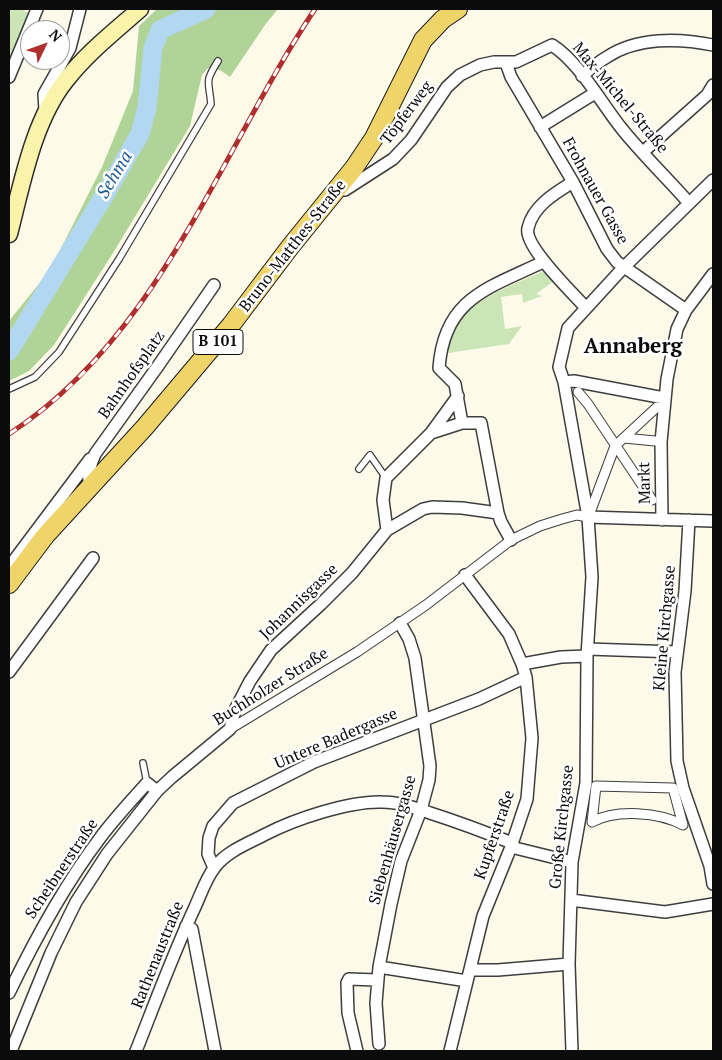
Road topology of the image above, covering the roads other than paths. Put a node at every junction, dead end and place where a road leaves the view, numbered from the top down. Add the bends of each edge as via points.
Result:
1 (37, 9) edge
2 (80, 9) edge
3 (140, 9) edge
4 (458, 9) edge
5 (713, 45) edge
6 (218, 61) dead end
7 (511, 62) junction
8 (582, 76) junction
9 (9, 77) edge
10 (713, 85) edge
11 (595, 93) junction
12 (45, 115) junction
13 (540, 127) junction
14 (643, 152) junction
15 (713, 180) edge
16 (573, 182) junction
17 (337, 189) junction
18 (689, 203) junction
19 (9, 234) edge
20 (544, 262) junction
21 (623, 268) junction
22 (713, 274) edge
23 (214, 285) dead end
24 (586, 308) junction
25 (686, 310) junction
26 (564, 382) junction
27 (9, 389) edge
28 (578, 392) dead end
29 (458, 396) junction
30 (661, 402) junction
31 (576, 404) dead end
32 (588, 404) junction
33 (462, 423) junction
34 (431, 433) junction
35 (624, 438) junction
36 (655, 441) dead end
37 (615, 446) junction
38 (95, 454) junction
39 (358, 469) dead end
40 (386, 478) junction
41 (90, 488) junction
42 (652, 500) dead end
43 (498, 513) junction
44 (590, 513) junction
45 (662, 520) junction
46 (689, 520) junction
47 (713, 521) edge
48 (387, 530) junction
49 (511, 540) junction
50 (93, 558) dead end
51 (466, 575) junction
52 (10, 582) edge
53 (400, 623) junction
54 (587, 652) junction
55 (676, 652) junction
56 (522, 664) junction
57 (9, 672) edge
58 (526, 677) junction
59 (424, 720) junction
60 (230, 729) junction
61 (142, 763) dead end
62 (147, 783) junction
63 (596, 786) joint
64 (157, 791) junction
65 (421, 810) junction
66 (511, 845) junction
67 (572, 862) junction
68 (213, 870) junction
69 (713, 884) edge
70 (571, 900) junction
71 (713, 904) edge
72 (186, 926) junction
73 (569, 964) junction
74 (379, 967) junction
75 (471, 970) junction
76 (377, 980) junction
77 (467, 981) junction
78 (9, 994) edge
79 (379, 1044) dead end
80 (11, 1051) edge
81 (136, 1051) edge
82 (215, 1051) edge
83 (357, 1051) edge
84 (450, 1051) edge
85 (572, 1051) edge

1 - 9 street
2 - 12 street via 70,48 44,94
3 - 12 main road via 86,57 65,81
4 - 17 main road, Bruno-Matthes-Straße / B 101 via 423,40 371,136
5 - 8 street via 650,41 608,56
6 - 27 lane via 207,82 211,104 119,259 59,352 35,377
7 - 8 street, Max-Michel-Straße via 552,45
7 - 13 street, Frohnauer Gasse via 511,77
7 - 17 street, Töpferweg via 480,65 460,75 447,87 411,140 393,159 345,190
8 - 11 street, Max-Michel-Straße
10 - 14 street via 707,95
11 - 13 street
11 - 14 street, Max-Michel-Straße
12 - 19 main road
13 - 16 street, Frohnauer Gasse
14 - 18 street, Max-Michel-Straße
15 - 18 street
16 - 20 street via 544,201 528,228 528,235
16 - 21 street, Frohnauer Gasse via 607,249
17 - 41 main road, Bruno-Matthes-Straße / B 101 via 231,326
18 - 21 street
20 - 24 street
20 - 29 street via 485,290 463,306 452,320 440,349 439,368 456,384
21 - 24 street
21 - 25 street, Frohnauer Gasse
22 - 25 street
23 - 38 street, Bahnhofsplatz
24 - 26 street via 568,328 559,367
25 - 30 street
26 - 30 street via 574,381
26 - 44 street
28 - 32 street, Markt
29 - 33 street
29 - 34 street
30 - 35 street, Markt
30 - 45 street, Markt
31 - 32 street
32 - 37 street, Markt
33 - 34 street
33 - 43 street via 481,422
34 - 40 street
35 - 36 street, Markt
35 - 37 street, Markt
37 - 42 street, Markt
37 - 44 street, Markt
38 - 41 street, Bahnhofsplatz via 89,467
38 - 52 street via 15,559
39 - 40 lane via 370,455
40 - 48 street via 383,500
41 - 52 main road, Bruno-Matthes-Straße / B 101 via 45,536
43 - 48 street, Johannisgasse via 432,507
43 - 49 street
44 - 45 street, Markt
44 - 49 street, Buchholzer Straße via 562,518
44 - 54 street, Große Kirchgasse via 592,577
45 - 46 street
46 - 47 street
46 - 55 street, Kleine Kirchgasse via 685,591
48 - 60 street, Johannisgasse via 352,574 271,650 250,681
49 - 51 street, Buchholzer Straße
50 - 57 street
51 - 53 street, Buchholzer Straße
51 - 56 street, Kupferstraße via 509,634
53 - 59 street, Siebenhäusergasse via 415,658
53 - 60 street, Buchholzer Straße
54 - 55 street
54 - 56 street
54 - 67 street, Große Kirchgasse via 586,783
55 - 69 street, Kleine Kirchgasse via 677,761
56 - 58 street, Kupferstraße
58 - 59 street, Untere Badergasse
58 - 66 street, Kupferstraße via 532,738 527,799
59 - 65 street, Siebenhäusergasse via 430,780
59 - 68 street, Untere Badergasse via 314,762 234,804 213,826 209,838 208,854
60 - 64 street, Buchholzer Straße
61 - 62 lane
62 - 64 street
62 - 78 street, Scheibnerstraße via 84,860 36,937
63 - 63 street via 592,822 619,813 652,816 683,825 673,788
64 - 80 street, Buchholzer Straße via 107,854 76,902 51,953
65 - 66 street via 468,825
65 - 68 street via 382,802 331,810 275,830 230,853
65 - 74 street, Siebenhäusergasse via 401,861
66 - 67 street
66 - 75 street, Kupferstraße via 483,916
67 - 70 street, Große Kirchgasse
68 - 72 street, Rathenaustraße
70 - 71 street via 665,912
70 - 73 street, Große Kirchgasse
72 - 81 street, Rathenaustraße
72 - 82 street via 192,929
73 - 75 street
73 - 85 street, Große Kirchgasse
74 - 76 street, Siebenhäusergasse
74 - 77 street
75 - 77 street, Kupferstraße
76 - 79 street, Siebenhäusergasse
76 - 83 street via 349,979 347,983 348,1013
77 - 84 street, Kupferstraße

